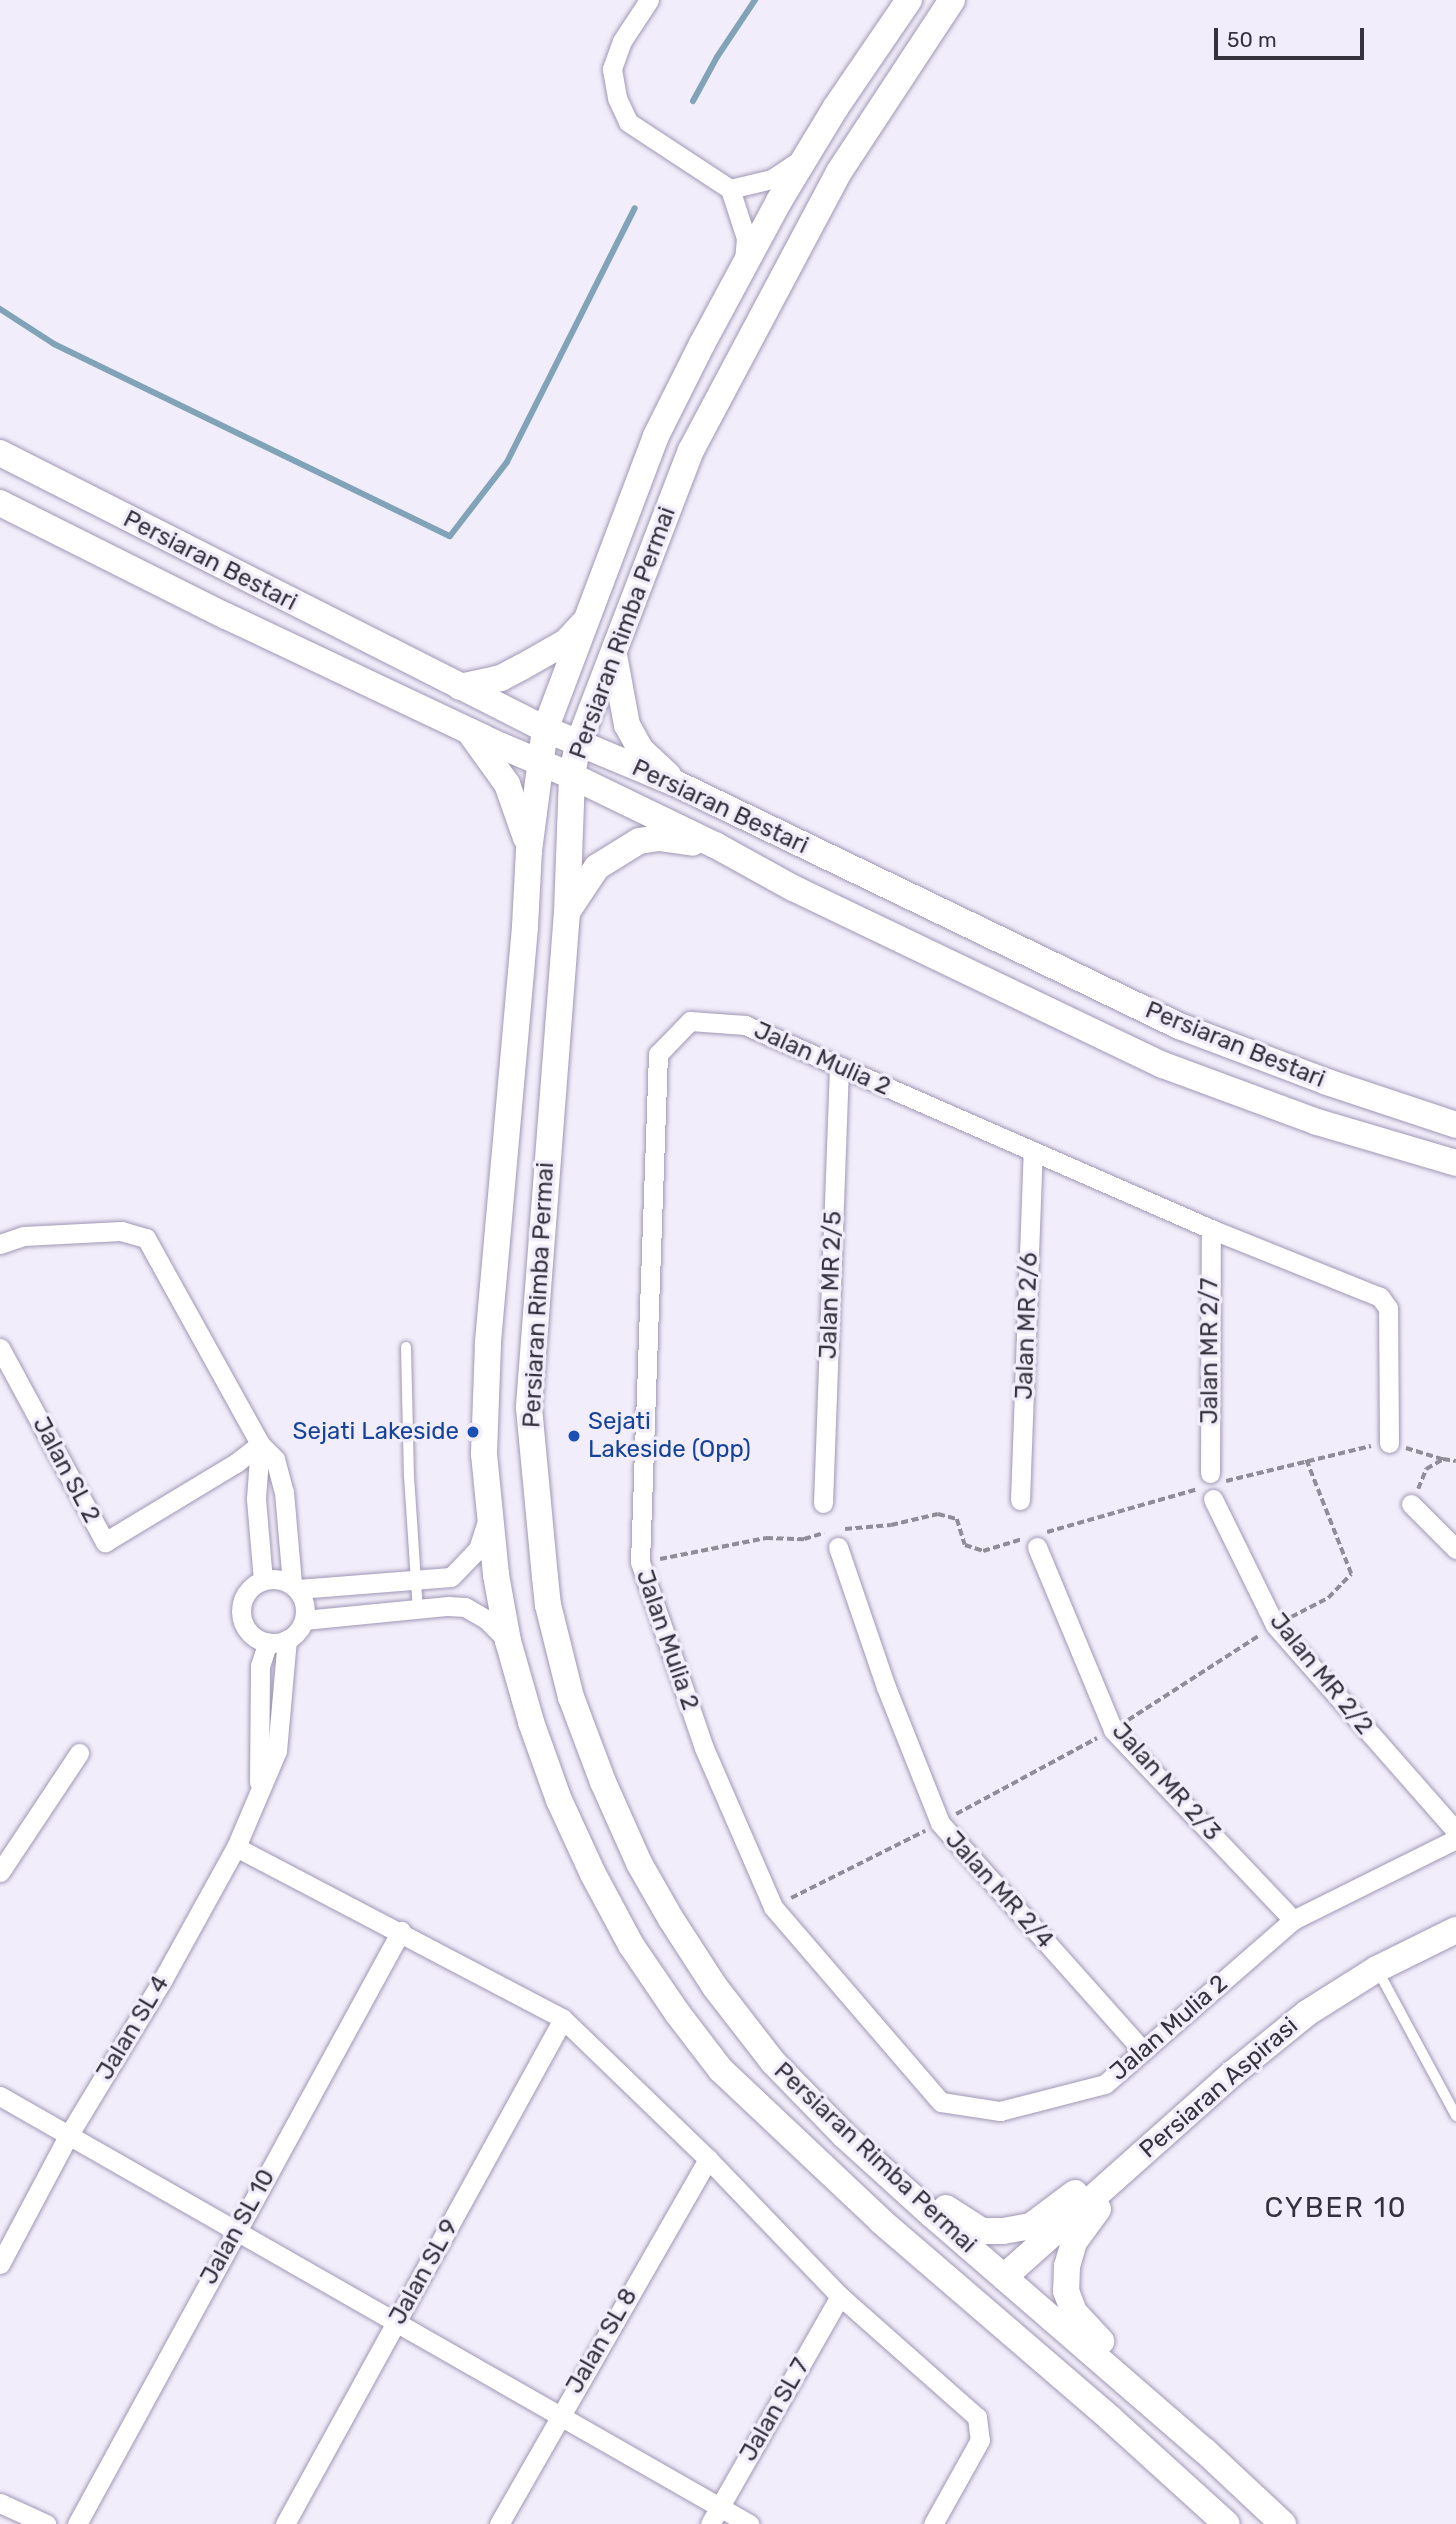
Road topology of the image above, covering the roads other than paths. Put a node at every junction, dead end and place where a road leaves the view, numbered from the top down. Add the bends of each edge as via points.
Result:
1 (649, 0) edge
2 (909, 0) edge
3 (952, 0) edge
4 (806, 156) junction
5 (730, 189) junction
6 (743, 268) junction
7 (0, 453) edge
8 (0, 503) edge
9 (585, 623) junction
10 (614, 650) junction
11 (460, 687) junction
12 (545, 729) junction
13 (469, 731) junction
14 (579, 744) junction
15 (540, 762) junction
16 (572, 776) junction
17 (676, 783) junction
18 (715, 845) junction
19 (529, 850) junction
20 (566, 912) junction
21 (839, 1066) junction
22 (1456, 1125) edge
23 (1033, 1152) junction
24 (1456, 1163) edge
25 (1211, 1229) junction
26 (0, 1244) edge
27 (406, 1347) dead end
28 (0, 1348) edge
29 (1389, 1443) road end
30 (260, 1444) junction
31 (1213, 1485) joint
32 (1020, 1500) dead end
33 (823, 1503) dead end
34 (1411, 1504) road end
35 (490, 1513) junction
36 (1041, 1539) road end
37 (838, 1546) dead end
38 (1456, 1549) edge
39 (415, 1579) junction
40 (263, 1580) junction
41 (295, 1587) junction
42 (418, 1611) junction
43 (304, 1620) junction
44 (278, 1641) junction
45 (508, 1641) junction
46 (79, 1753) dead end
47 (1456, 1831) edge
48 (1456, 1839) edge
49 (236, 1847) junction
50 (0, 1872) edge
51 (1293, 1920) junction
52 (1456, 1930) edge
53 (401, 1931) junction
54 (1377, 1969) junction
55 (563, 2019) junction
56 (1143, 2051) junction
57 (773, 2062) junction
58 (1232, 2074) junction
59 (0, 2096) edge
60 (1456, 2116) edge
61 (783, 2128) junction
62 (68, 2136) junction
63 (708, 2159) junction
64 (234, 2232) junction
65 (0, 2264) edge
66 (1004, 2277) junction
67 (840, 2296) junction
68 (397, 2321) junction
69 (560, 2414) junction
70 (1215, 2460) junction
71 (1182, 2483) junction
72 (0, 2503) edge
73 (715, 2516) edge
74 (46, 2524) edge
75 (77, 2524) edge
76 (285, 2524) edge
77 (499, 2524) edge
78 (749, 2524) edge
79 (933, 2524) edge
80 (1227, 2524) edge
81 (1283, 2524) edge

1 - 5 street via 622,41 612,69 617,98 628,122
2 - 4 main road, Persiaran Rimba Permai
3 - 10 main road, Persiaran Rimba Permai via 839,173 697,438
4 - 5 street via 772,179
4 - 6 main road, Persiaran Rimba Permai
5 - 6 street via 746,238
6 - 9 main road, Persiaran Rimba Permai via 656,436
7 - 11 main road, Persiaran Bestari
8 - 13 main road, Persiaran Bestari
9 - 11 main road via 566,642 522,667
9 - 12 main road, Persiaran Rimba Permai
10 - 14 main road, Persiaran Rimba Permai
10 - 17 main road via 627,725 641,750
11 - 12 main road, Persiaran Bestari
12 - 14 main road, Persiaran Bestari
12 - 15 main road, Persiaran Rimba Permai
13 - 15 main road, Persiaran Bestari
13 - 19 main road via 507,784
14 - 16 main road, Persiaran Rimba Permai
14 - 17 main road, Persiaran Bestari
15 - 16 main road, Persiaran Bestari
15 - 19 main road, Persiaran Rimba Permai
16 - 18 main road, Persiaran Bestari
16 - 20 main road, Persiaran Rimba Permai
17 - 22 main road, Persiaran Bestari via 1179,1026
18 - 20 main road via 659,838 639,841 597,867
18 - 24 main road, Persiaran Bestari via 805,894 1163,1065 1317,1122
19 - 35 main road, Persiaran Rimba Permai via 488,1344 484,1454
20 - 57 main road, Persiaran Rimba Permai via 529,1408 548,1605 572,1697 639,1863 715,1987
21 - 23 street, Jalan Mulia 2
21 - 33 street, Jalan MR 2/5
21 - 56 street, Jalan Mulia 2 via 745,1026 690,1021 658,1054 640,1562 704,1748 774,1907 941,2102 1000,2112 1105,2084
23 - 25 street, Jalan Mulia 2
23 - 32 street, Jalan MR 2/6
25 - 29 street, Jalan Mulia 2 via 1380,1297 1388,1308
25 - 31 street, Jalan MR 2/7
26 - 30 street via 23,1236 121,1231 146,1238
27 - 39 lane
28 - 30 street, Jalan SL 2 via 105,1542
30 - 40 street via 256,1499
30 - 41 street via 275,1459 284,1492
31 - 47 street, Jalan MR 2/2 via 1275,1625
34 - 38 street
35 - 39 street via 478,1549 466,1564 451,1577
35 - 45 main road, Persiaran Rimba Permai
36 - 51 street, Jalan MR 2/3 via 1113,1730
37 - 56 street, Jalan MR 2/4 via 886,1687 940,1823
39 - 41 street
39 - 42 lane
40 - 41 street via 278,1578
40 - 44 street via 249,1589 241,1613 253,1636
41 - 43 street via 305,1604
42 - 43 street
42 - 45 street via 466,1607
43 - 44 street
44 - 49 street, Jalan SL 4 via 260,1666 259,1790
45 - 61 main road, Persiaran Rimba Permai via 559,1800 631,1945 721,2070
46 - 50 street
48 - 51 street, Jalan Mulia 2
49 - 53 street
49 - 62 street, Jalan SL 4
51 - 56 street, Jalan Mulia 2
52 - 54 main road, Persiaran Aspirasi
53 - 55 street
53 - 64 street, Jalan SL 10
54 - 58 main road, Persiaran Aspirasi via 1307,2013
54 - 60 lane
55 - 63 street
55 - 68 street, Jalan SL 9
57 - 58 main road via 962,2221 982,2231 1031,2226 1158,2123
57 - 66 main road, Persiaran Rimba Permai via 844,2135
58 - 66 main road, Persiaran Aspirasi
58 - 70 main road via 1194,2120 1092,2214 1074,2242 1067,2266 1066,2291 1074,2312 1179,2409
59 - 62 street
61 - 66 main road via 870,2194 953,2268 976,2281
61 - 71 main road, Persiaran Rimba Permai via 881,2221
62 - 64 street
62 - 65 street, Jalan SL 4
63 - 67 street
63 - 69 street, Jalan SL 8
64 - 68 street
64 - 75 street, Jalan SL 10
66 - 70 main road, Persiaran Rimba Permai
66 - 71 main road via 1000,2303 1137,2425
67 - 73 street, Jalan SL 7
67 - 79 street via 977,2417 980,2440
68 - 69 street
68 - 76 street, Jalan SL 9
69 - 73 street
69 - 77 street, Jalan SL 8
70 - 81 main road, Persiaran Rimba Permai
71 - 80 main road, Persiaran Rimba Permai
72 - 74 street
73 - 78 street

